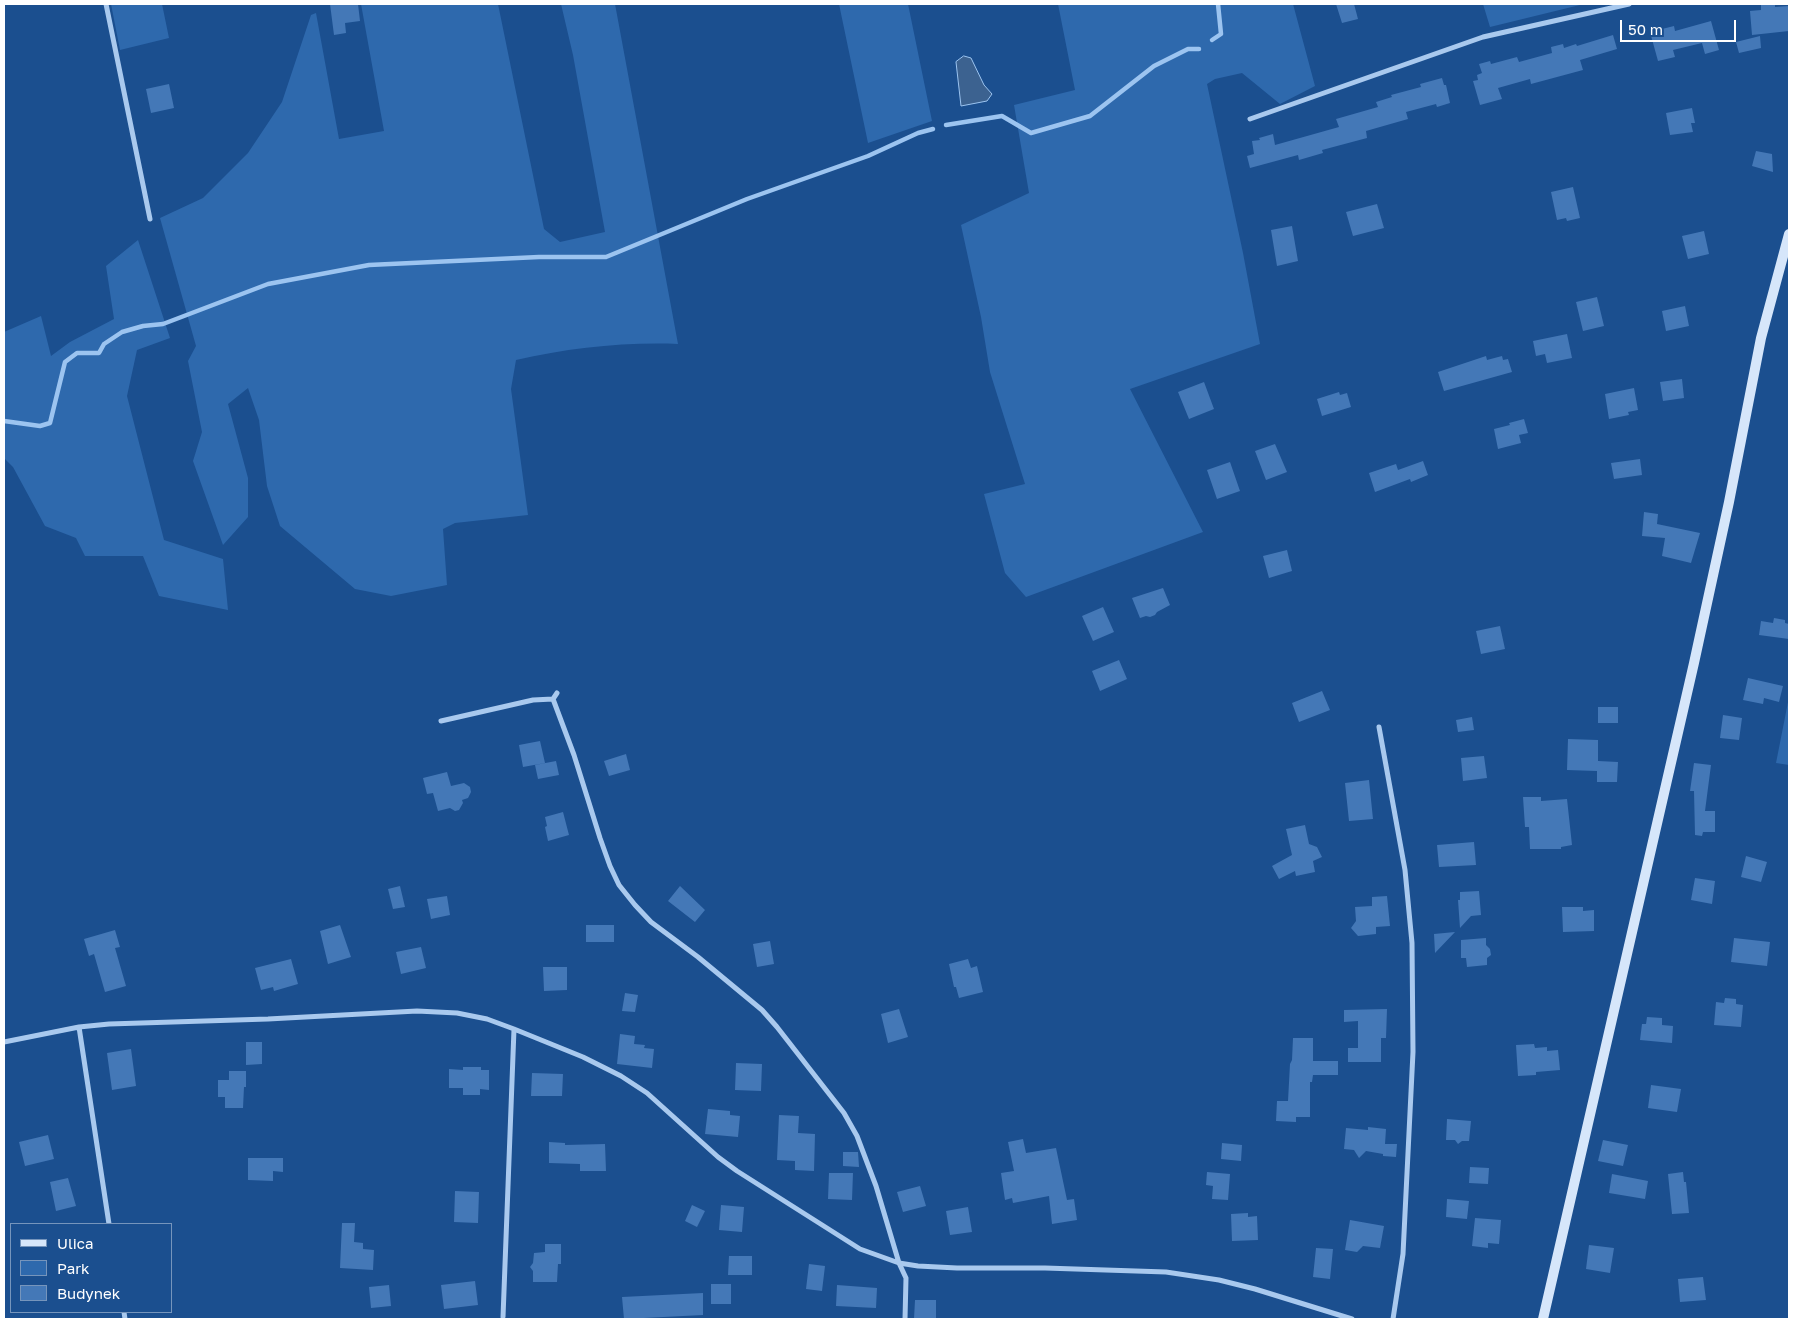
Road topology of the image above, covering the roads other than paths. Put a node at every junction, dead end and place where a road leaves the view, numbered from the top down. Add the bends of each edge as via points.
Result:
1 (106, 4) edge
2 (1629, 4) edge
3 (1250, 119) dead end
4 (150, 219) dead end
5 (1789, 234) edge
6 (557, 693) dead end
7 (553, 699) junction
8 (441, 721) dead end
9 (1379, 727) dead end
10 (79, 1027) junction
11 (514, 1029) junction
12 (4, 1042) edge
13 (109, 1223) edge
14 (899, 1262) junction
15 (503, 1317) dead end
16 (905, 1319) edge
17 (1352, 1319) edge
18 (1393, 1319) edge
19 (1543, 1319) edge

1 - 4 street
2 - 3 street via 1483,37
5 - 19 main road via 1761,338 1730,502
6 - 7 street
7 - 8 street via 532,700
7 - 14 street via 603,847 620,885 651,922 762,1010 844,1112 876,1186
9 - 18 street via 1405,870 1411,933 1412,1062 1403,1254
10 - 11 street via 425,1011 487,1019
10 - 12 street
10 - 13 street
11 - 14 street via 621,1076 762,1188 860,1249
11 - 15 street
14 - 16 street via 906,1278
14 - 17 street via 957,1268 1174,1273 1255,1289

